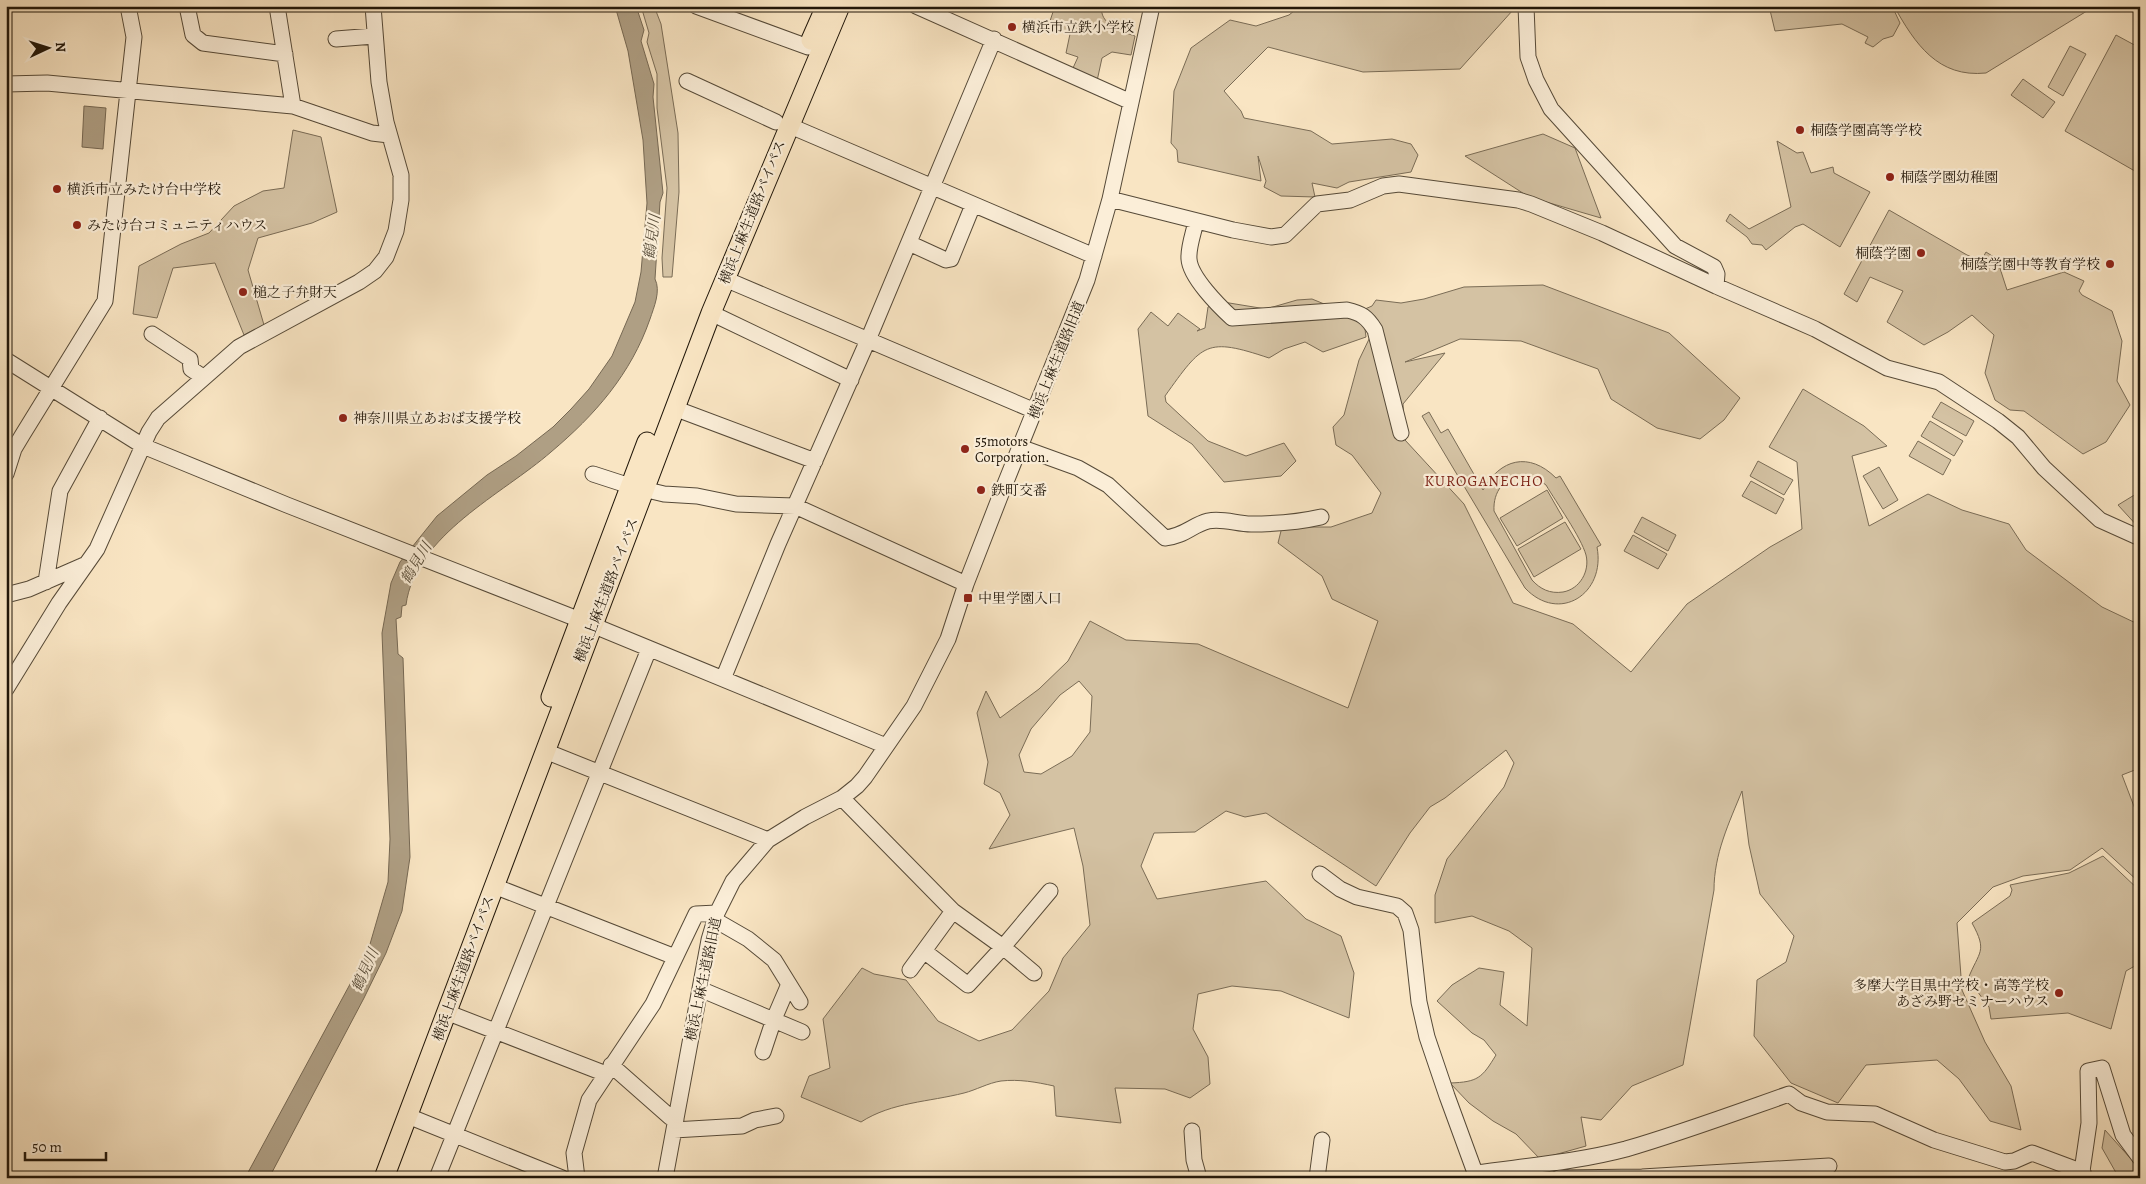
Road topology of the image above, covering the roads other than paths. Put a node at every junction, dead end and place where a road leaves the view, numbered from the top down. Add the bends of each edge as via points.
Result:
1 (128, 6) edge
2 (187, 6) edge
3 (278, 6) edge
4 (373, 6) edge
5 (696, 6) edge
6 (826, 6) edge
7 (840, 6) edge
8 (916, 6) edge
9 (1152, 6) edge
10 (1526, 6) edge
11 (374, 36) junction
12 (336, 39) dead end
13 (994, 39) junction
14 (808, 47) junction
15 (285, 54) junction
16 (687, 81) dead end
17 (6, 84) edge
18 (129, 91) junction
19 (1131, 102) junction
20 (293, 106) junction
21 (782, 123) junction
22 (389, 135) junction
23 (932, 188) junction
24 (1110, 199) junction
25 (973, 205) junction
26 (1196, 221) junction
27 (909, 243) junction
28 (1094, 256) junction
29 (725, 279) junction
30 (1716, 286) junction
31 (711, 313) junction
32 (152, 334) dead end
33 (868, 340) junction
34 (6, 360) edge
35 (203, 378) junction
36 (850, 380) junction
37 (50, 388) junction
38 (674, 408) junction
39 (1035, 411) junction
40 (100, 418) junction
41 (1401, 433) dead end
42 (12, 441) edge
43 (143, 446) junction
44 (1020, 447) junction
45 (815, 461) junction
46 (7, 472) edge
47 (594, 474) dead end
48 (637, 488) junction
49 (795, 506) junction
50 (1321, 516) dead end
51 (2140, 538) edge
52 (85, 564) junction
53 (46, 582) junction
54 (966, 584) junction
55 (6, 595) edge
56 (586, 623) junction
57 (649, 648) junction
58 (724, 679) junction
59 (6, 689) edge
60 (886, 746) junction
61 (545, 751) junction
62 (599, 772) junction
63 (842, 798) junction
64 (768, 840) junction
65 (1320, 874) dead end
66 (494, 886) junction
67 (1050, 891) dead end
68 (546, 906) junction
69 (953, 911) junction
70 (716, 916) junction
71 (1003, 947) junction
72 (924, 951) junction
73 (675, 957) junction
74 (910, 970) dead end
75 (1034, 973) dead end
76 (789, 984) junction
77 (700, 988) junction
78 (800, 1002) dead end
79 (446, 1012) junction
80 (774, 1019) junction
81 (497, 1031) junction
82 (802, 1032) dead end
83 (763, 1052) dead end
84 (608, 1069) junction
85 (408, 1116) junction
86 (776, 1116) dead end
87 (675, 1124) junction
88 (1192, 1131) dead end
89 (455, 1134) junction
90 (1322, 1140) dead end
91 (2140, 1158) edge
92 (1829, 1166) dead end
93 (1476, 1175) edge
94 (2082, 1175) edge
95 (1579, 1177) edge
96 (371, 1178) edge
97 (384, 1178) edge
98 (438, 1178) edge
99 (562, 1178) edge
100 (577, 1178) edge
101 (666, 1178) edge
102 (1199, 1178) edge
103 (1317, 1178) edge
104 (1559, 1178) edge

1 - 18 street via 134,37
2 - 15 street via 193,36 202,43
3 - 15 street
4 - 11 street
5 - 14 street
6 - 14 main road, 横浜上麻生道路バイパス
7 - 21 main road, 横浜上麻生道路バイパス
8 - 13 street
9 - 19 street, 横浜上麻生道路旧道
10 - 30 street via 1528,57 1550,108 1675,246 1714,267
11 - 12 street
11 - 22 street
13 - 19 street
13 - 23 street
14 - 21 main road, 横浜上麻生道路バイパス
15 - 20 street
16 - 21 street
17 - 18 street via 47,83
18 - 20 street
18 - 37 street via 104,300
19 - 24 street, 横浜上麻生道路旧道
20 - 22 street via 372,133
21 - 23 street
21 - 29 main road, 横浜上麻生道路バイパス
21 - 48 main road, 横浜上麻生道路バイパス
22 - 35 street via 400,175 401,200 396,231 386,256 375,271 238,347
23 - 25 street
23 - 27 street
24 - 26 street
24 - 28 street, 横浜上麻生道路旧道
25 - 27 street via 951,259 946,260
25 - 28 street
26 - 30 street via 1271,237 1285,234 1317,204 1350,200 1383,186 1399,184 1518,200 1602,233
26 - 41 street via 1189,258 1191,269 1216,304 1232,318 1347,310 1362,313 1370,321
27 - 33 street
28 - 39 street, 横浜上麻生道路旧道 via 1082,296
29 - 31 main road, 横浜上麻生道路バイパス
29 - 33 street
30 - 51 street via 1832,337 1887,368 1939,382 2018,437 2044,468 2100,520
31 - 36 street
31 - 38 main road, 横浜上麻生道路バイパス
32 - 35 street via 190,359 191,369
33 - 36 street
33 - 39 street
34 - 37 street
35 - 43 street via 158,418
36 - 45 street
37 - 40 street
37 - 42 street
38 - 45 street
38 - 48 main road, 横浜上麻生道路バイパス
39 - 44 street, 横浜上麻生道路旧道
40 - 43 street
40 - 53 street via 60,490
42 - 46 street
43 - 52 street via 97,549
43 - 56 street
44 - 50 street via 1078,468 1108,485 1165,538 1177,537 1208,521 1250,524
44 - 54 street, 横浜上麻生道路旧道
45 - 49 street
47 - 48 street
48 - 49 street via 736,504
48 - 56 main road, 横浜上麻生道路バイパス
49 - 54 street
49 - 58 street
52 - 53 street
52 - 59 street
53 - 55 street
54 - 60 street, 横浜上麻生道路旧道 via 948,639 931,674 914,706
56 - 57 street
56 - 61 main road, 横浜上麻生道路バイパス
56 - 96 main road, 横浜上麻生道路バイパス
57 - 58 street
57 - 62 street
58 - 60 street
60 - 63 street, 横浜上麻生道路旧道 via 865,777
61 - 62 street
61 - 66 main road, 横浜上麻生道路バイパス
62 - 64 street
62 - 68 street
63 - 64 street, 横浜上麻生道路旧道
63 - 69 street
64 - 70 street, 横浜上麻生道路旧道 via 733,881
65 - 93 street via 1357,897 1397,906 1405,913 1411,930 1419,1002 1428,1037
66 - 68 street
66 - 79 main road, 横浜上麻生道路バイパス
67 - 71 street
68 - 73 street
68 - 81 street
69 - 71 street
69 - 72 street
70 - 73 street via 696,914
70 - 76 street via 774,960
70 - 77 street, 横浜上麻生道路旧道 via 708,940
71 - 72 street via 968,985
71 - 75 street
72 - 74 street
73 - 84 street via 653,1004
76 - 78 street
76 - 80 street
77 - 80 street
77 - 87 street, 横浜上麻生道路旧道
79 - 81 street
79 - 85 main road, 横浜上麻生道路バイパス
80 - 82 street
80 - 83 street
81 - 84 street
81 - 89 street
84 - 87 street
84 - 100 street via 589,1100 574,1153
85 - 89 street
85 - 97 main road, 横浜上麻生道路バイパス
86 - 87 street via 742,1126
87 - 101 street, 横浜上麻生道路旧道
88 - 102 street
89 - 98 street
89 - 99 street
90 - 103 street
91 - 94 street via 2123,1135 2102,1068 2088,1071 2090,1123
92 - 95 street via 1642,1177
93 - 94 street via 1625,1149 1789,1094 1802,1103 1827,1112 1875,1114 1934,1140 2005,1162 2032,1153
95 - 104 street

